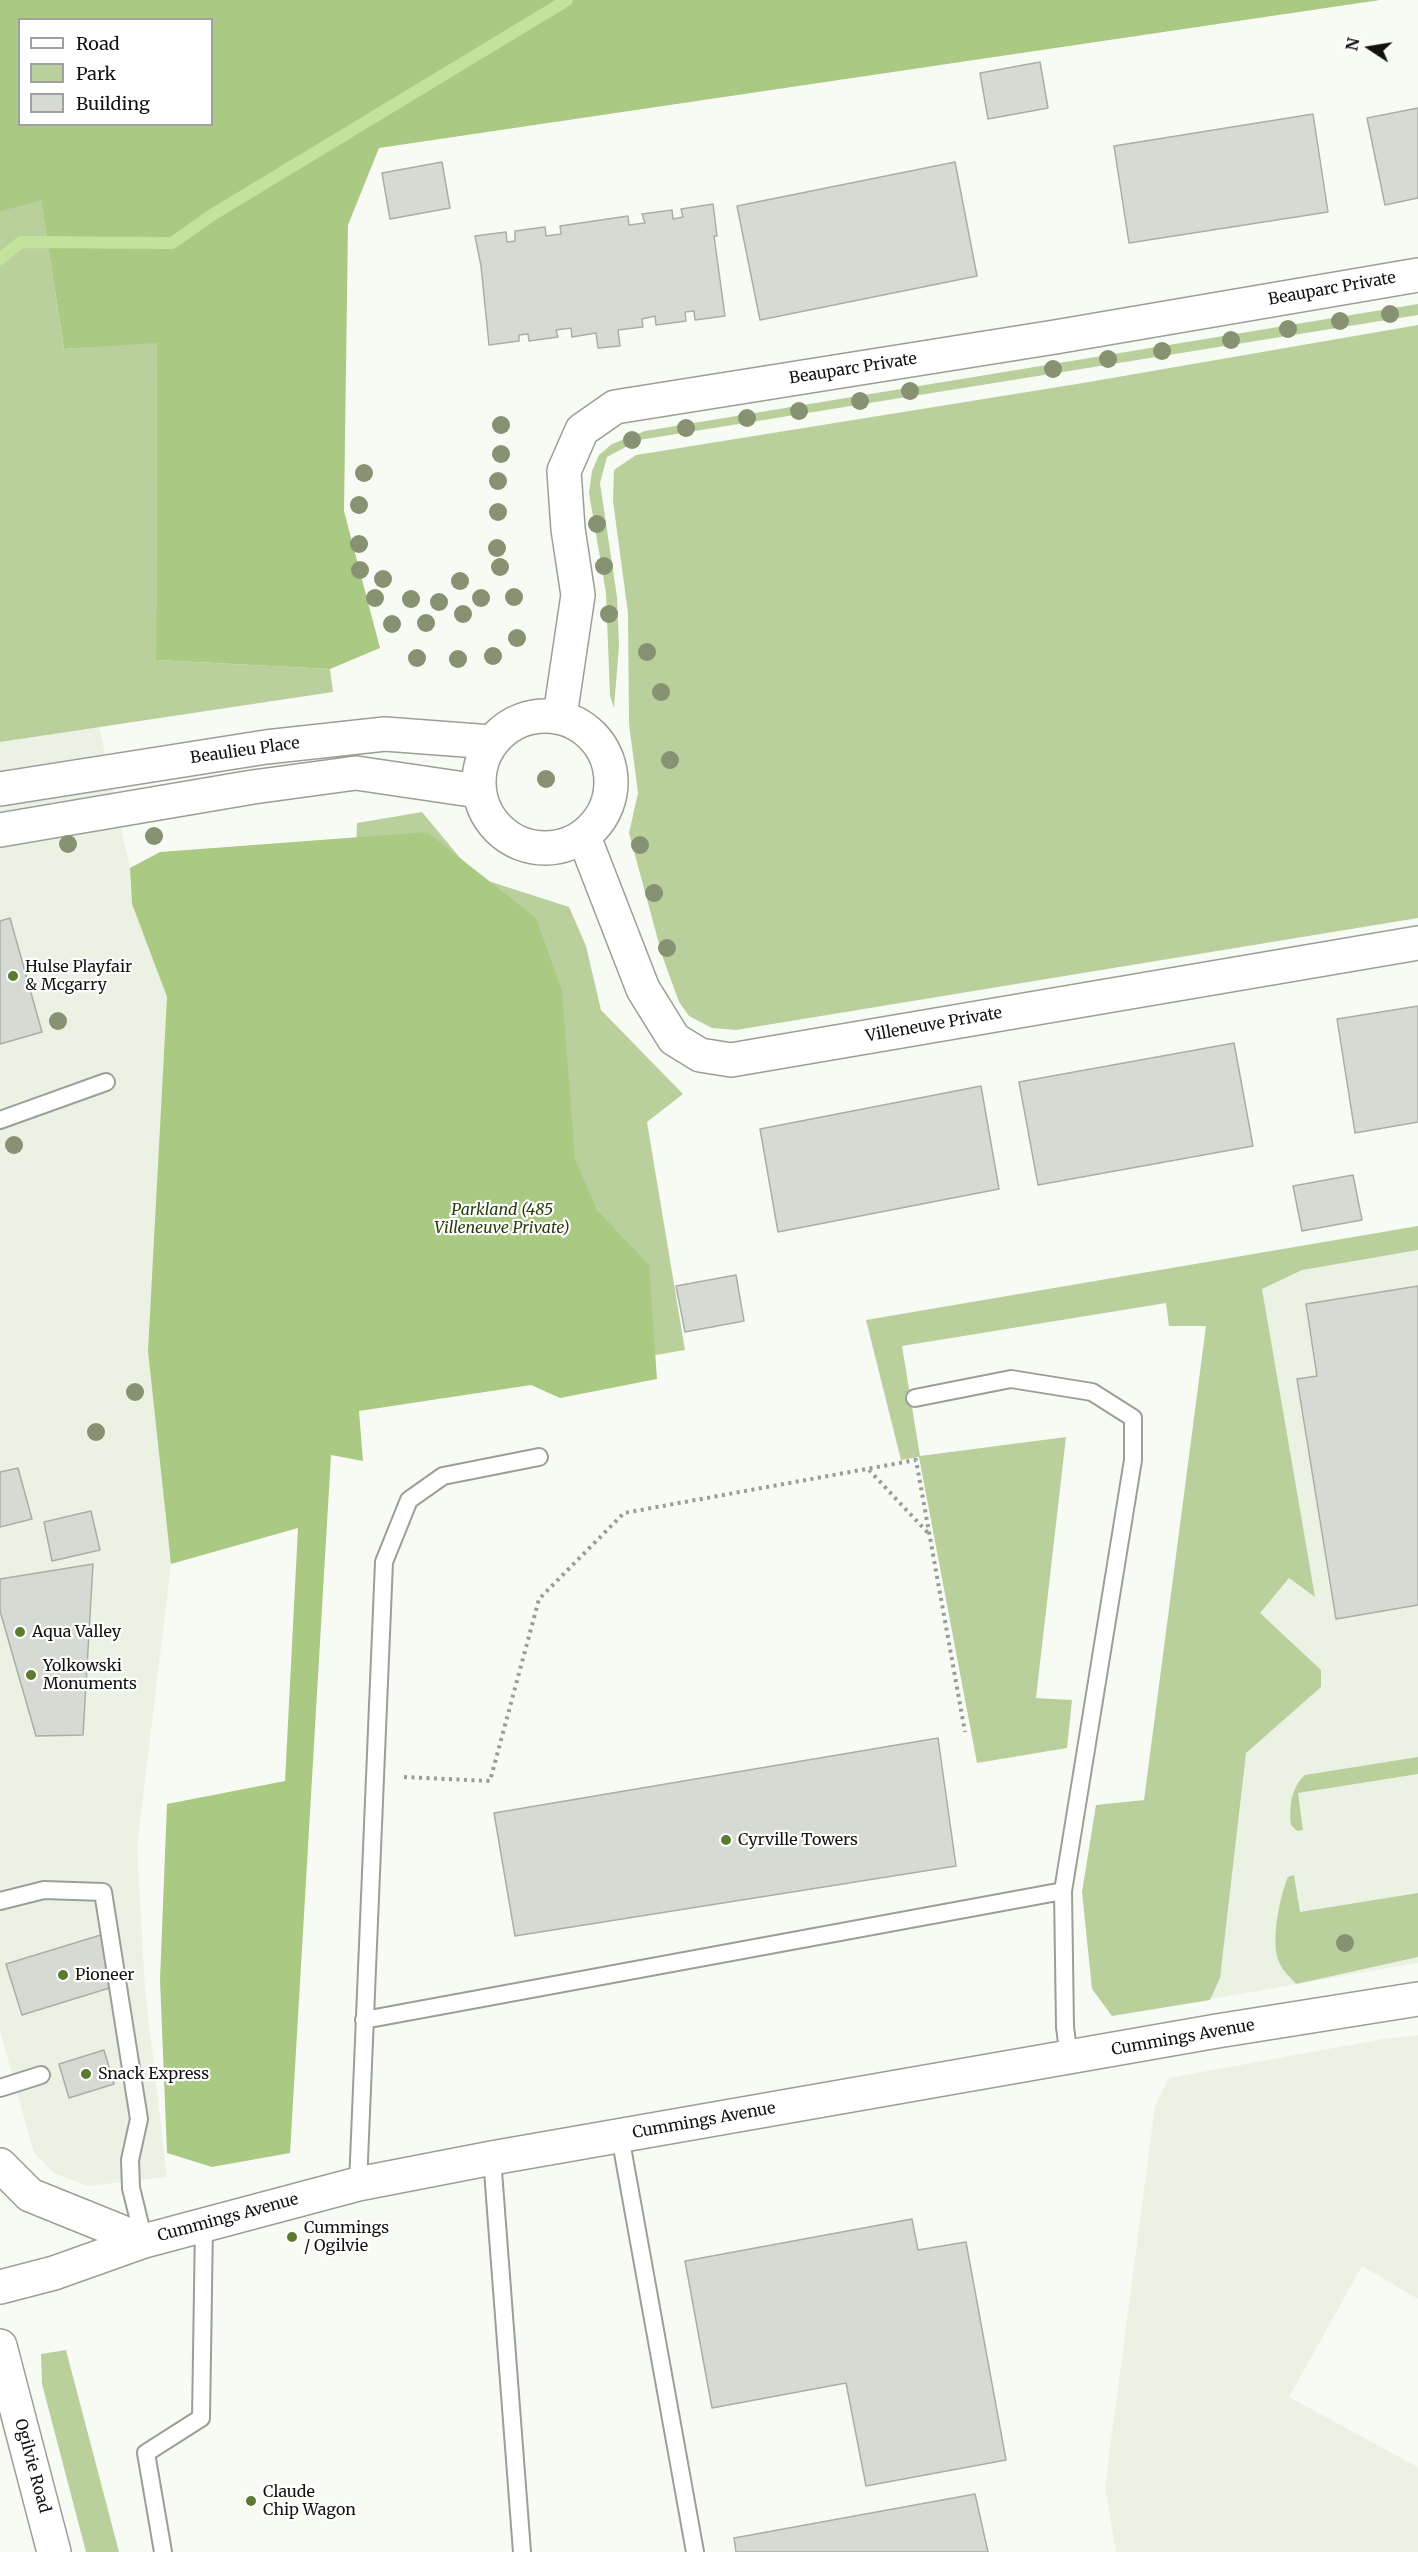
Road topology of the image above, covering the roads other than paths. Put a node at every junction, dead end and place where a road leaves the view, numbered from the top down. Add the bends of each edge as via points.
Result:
1 (1418, 275) edge
2 (560, 716) junction
3 (491, 742) junction
4 (0, 789) edge
5 (478, 791) junction
6 (0, 830) edge
7 (584, 837) junction
8 (1418, 943) edge
9 (106, 1082) dead end
10 (0, 1120) edge
11 (915, 1398) dead end
12 (539, 1457) dead end
13 (1063, 1891) junction
14 (0, 1900) edge
15 (1418, 1999) edge
16 (364, 2020) junction
17 (1070, 2058) junction
18 (41, 2075) dead end
19 (0, 2088) edge
20 (620, 2136) junction
21 (492, 2158) junction
22 (0, 2165) edge
23 (358, 2184) junction
24 (204, 2225) junction
25 (144, 2241) junction
26 (0, 2287) edge
27 (0, 2346) edge
28 (54, 2552) edge
29 (163, 2552) edge
30 (522, 2552) edge
31 (695, 2552) edge

1 - 2 street, Beauparc Private via 615,407 582,430 564,471 578,595
2 - 3 street via 534,715 510,724
2 - 7 street via 584,726 601,745 611,768 611,794 602,818
3 - 4 street, Beaulieu Place via 385,734 266,747
3 - 5 street via 480,765
5 - 6 street via 356,773
5 - 7 street via 488,817 507,837 532,848 561,848
7 - 8 street, Villeneuve Private via 643,989 674,1039 700,1055 730,1060
9 - 10 lane
11 - 13 lane via 1011,1379 1092,1392 1133,1418 1132,1460
12 - 16 lane via 443,1476 409,1500 384,1562
13 - 16 lane
13 - 17 lane via 1065,2026
14 - 25 lane via 44,1890 103,1892 139,2119 130,2160 131,2188
15 - 17 street, Cummings Avenue
16 - 23 lane
17 - 20 street, Cummings Avenue
18 - 19 lane
20 - 21 street, Cummings Avenue
20 - 31 lane
21 - 23 street, Cummings Avenue
21 - 30 lane
22 - 25 street via 30,2195
23 - 24 street, Cummings Avenue
24 - 25 street, Cummings Avenue
24 - 29 lane via 201,2418 146,2453
25 - 26 street, Cummings Avenue via 54,2273
27 - 28 street, Ogilvie Road

